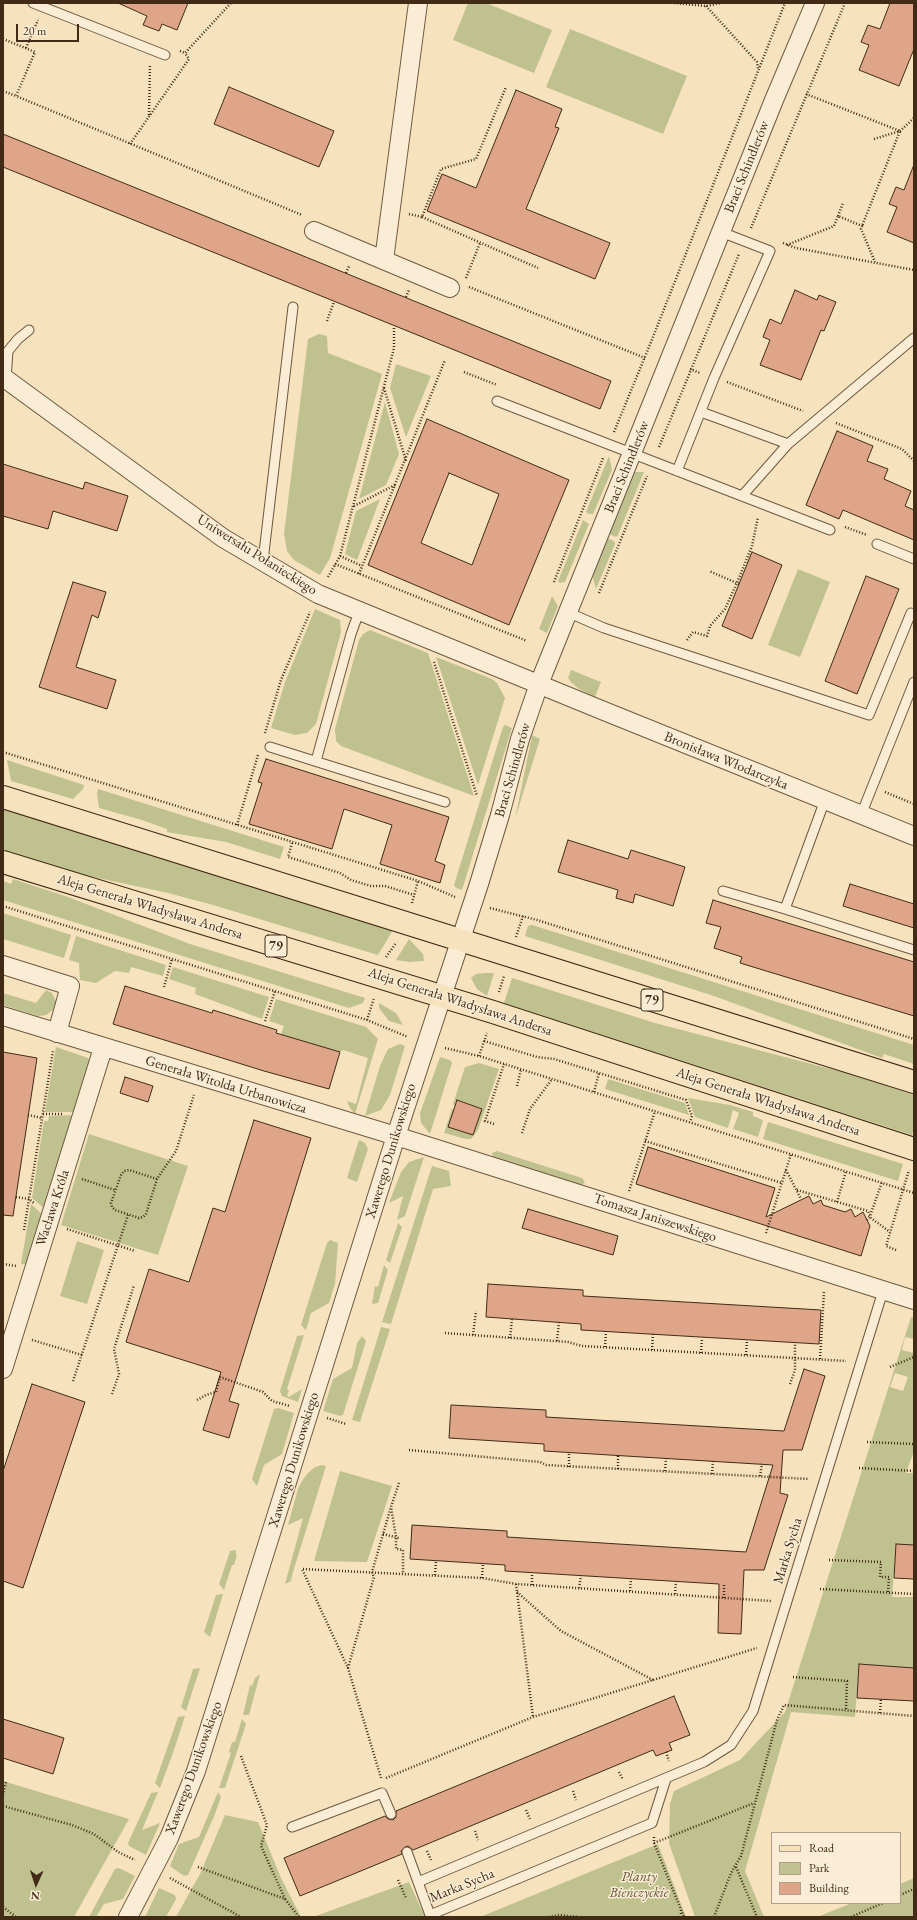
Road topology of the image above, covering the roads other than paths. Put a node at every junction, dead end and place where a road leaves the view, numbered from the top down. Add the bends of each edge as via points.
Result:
1 (33, 3) edge
2 (418, 3) edge
3 (815, 3) edge
4 (165, 55) road end
5 (314, 231) road end
6 (721, 232) junction
7 (384, 260) junction
8 (450, 288) dead end
9 (293, 307) dead end
10 (29, 330) dead end
11 (914, 338) edge
12 (5, 378) edge
13 (497, 401) dead end
14 (701, 412) junction
15 (788, 444) junction
16 (633, 453) junction
17 (677, 471) junction
18 (742, 496) junction
19 (830, 530) road end
20 (877, 544) road end
21 (914, 559) edge
22 (264, 561) junction
23 (359, 612) junction
24 (567, 612) junction
25 (911, 613) dead end
26 (914, 682) edge
27 (539, 684) junction
28 (270, 747) dead end
29 (316, 762) junction
30 (3, 797) edge
31 (825, 800) junction
32 (445, 802) dead end
33 (861, 815) junction
34 (914, 836) edge
35 (3, 862) edge
36 (723, 891) dead end
37 (785, 909) junction
38 (461, 939) junction
39 (914, 950) edge
40 (3, 965) edge
41 (441, 996) junction
42 (3, 1016) edge
43 (57, 1033) junction
44 (103, 1048) junction
45 (914, 1082) edge
46 (396, 1136) junction
47 (912, 1158) edge
48 (883, 1291) junction
49 (914, 1300) edge
50 (3, 1369) edge
51 (666, 1779) junction
52 (391, 1814) dead end
53 (292, 1827) dead end
54 (407, 1852) dead end
55 (418, 1882) junction
56 (128, 1917) edge

1 - 4 lane
2 - 7 street
3 - 6 street, Braci Schindlerów
5 - 7 street
6 - 14 lane via 770,251
6 - 16 street, Braci Schindlerów
7 - 8 street
9 - 22 lane
10 - 12 lane via 8,351
11 - 15 lane
12 - 22 street, Uniwersału Połanieckiego via 223,538
13 - 16 lane
14 - 15 lane
14 - 17 lane
15 - 18 lane
16 - 17 lane
16 - 24 street, Braci Schindlerów
17 - 18 lane
18 - 19 lane
20 - 21 lane
22 - 23 street, Uniwersału Połanieckiego via 312,591
23 - 27 street, Uniwersału Połanieckiego
23 - 29 lane via 350,634
24 - 25 lane via 604,628 870,716
24 - 27 street, Braci Schindlerów
26 - 33 lane
27 - 31 street, Bronisława Włodarczyka
27 - 38 street, Braci Schindlerów via 520,739 480,884
28 - 29 lane
29 - 32 lane
30 - 38 main road, 79
31 - 33 street, Bronisława Włodarczyka
31 - 37 lane
33 - 34 street, Bronisława Włodarczyka
35 - 41 main road, Aleja Generała Władysława Andersa / 79
36 - 37 lane
37 - 39 lane
38 - 41 street, Braci Schindlerów
38 - 45 main road, 79
40 - 43 street via 70,986
41 - 46 street, Xawerego Dunikowskiego
41 - 47 main road, Aleja Generała Władysława Andersa / 79
42 - 43 street, Generała Witolda Urbanowicza
43 - 44 street, Generała Witolda Urbanowicza
44 - 46 street, Generała Witolda Urbanowicza
44 - 50 street, Wacława Króla
46 - 48 street, Tomasza Janiszewskiego
46 - 56 street, Xawerego Dunikowskiego via 198,1763 169,1838
48 - 49 street, Tomasza Janiszewskiego
48 - 51 lane, Marka Sycha via 753,1711 731,1745 704,1762
51 - 55 lane, Marka Sycha
51 - 55 lane, Marka Sycha via 652,1823 638,1829 430,1915
52 - 53 lane via 382,1793
54 - 55 lane

